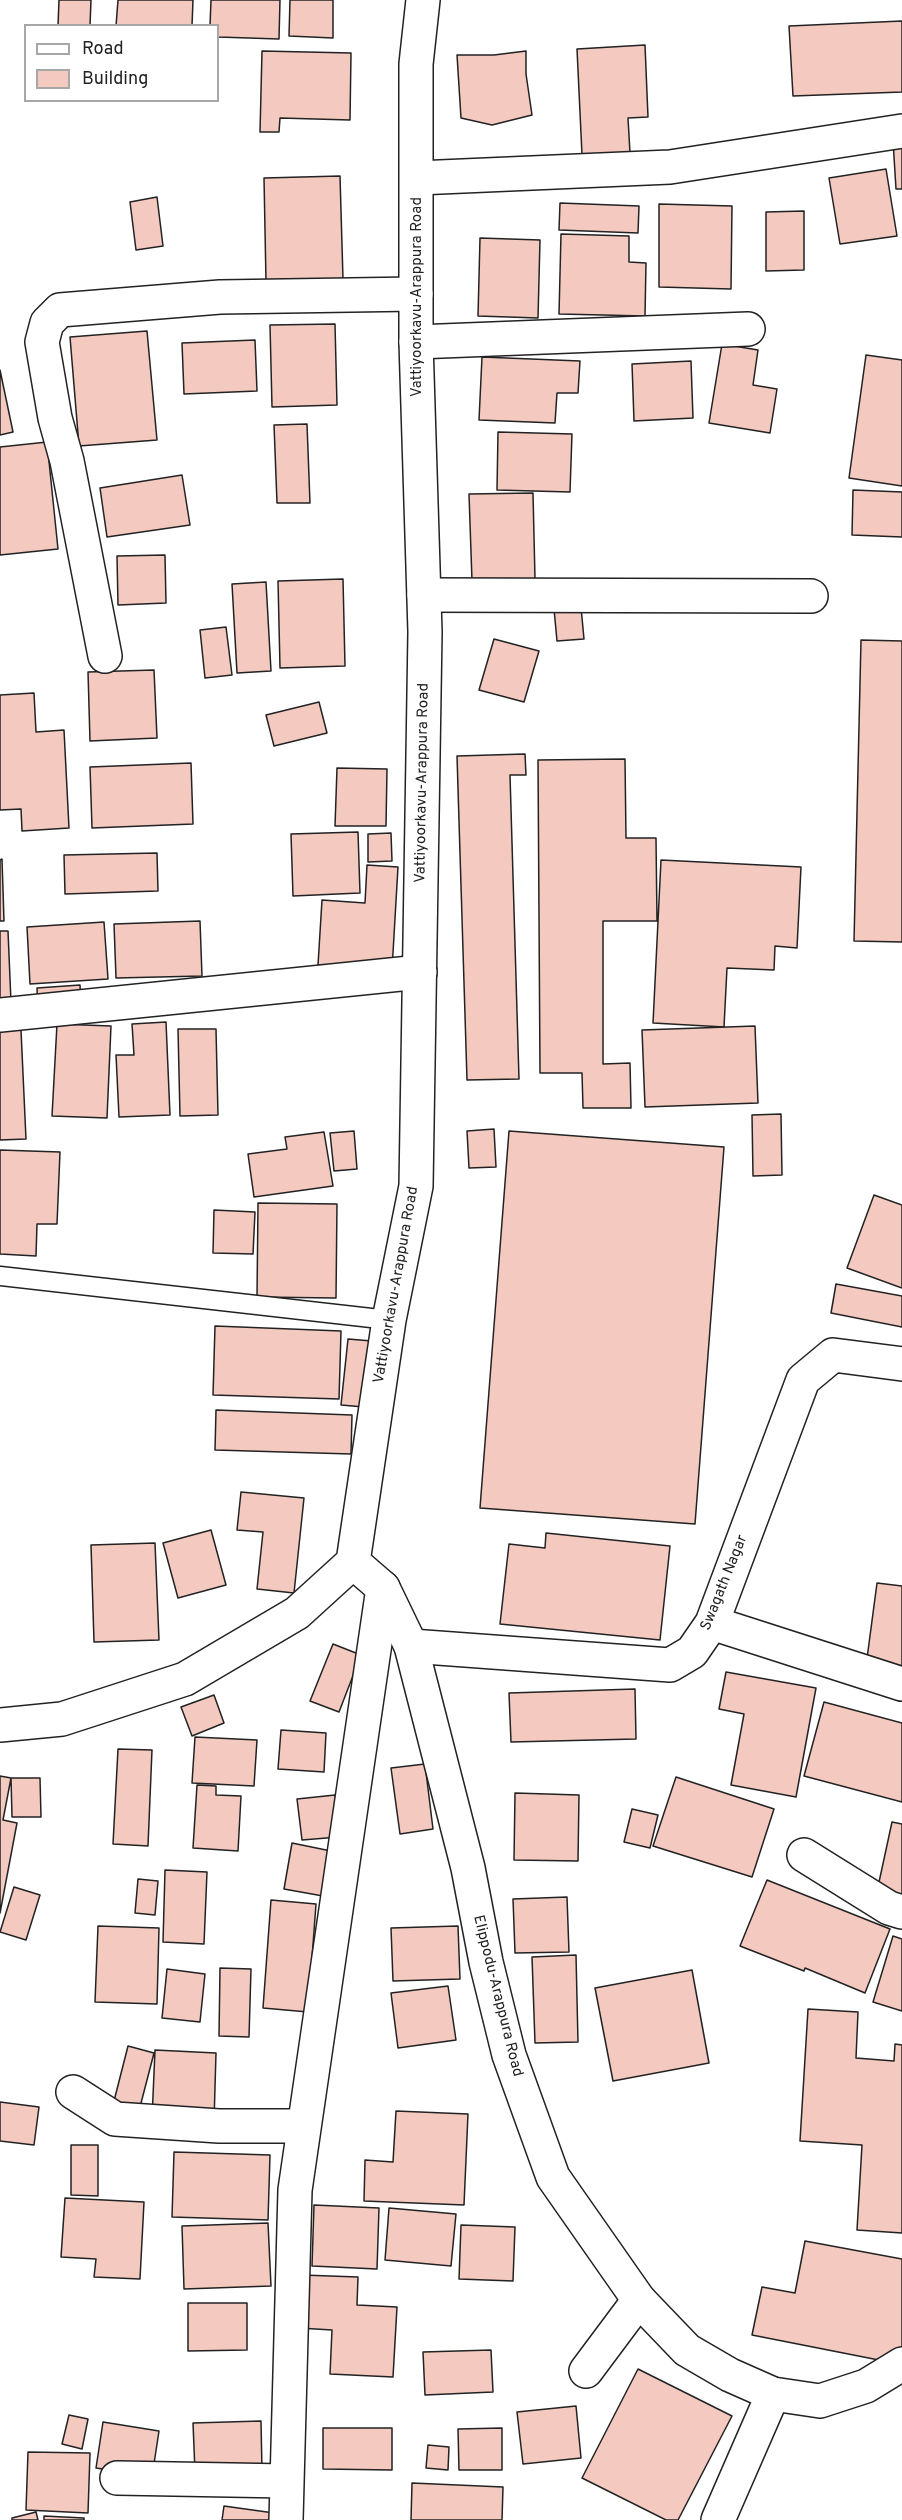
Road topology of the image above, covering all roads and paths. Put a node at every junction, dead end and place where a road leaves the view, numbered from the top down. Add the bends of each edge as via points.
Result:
1 (423, 0) edge
2 (902, 131) edge
3 (417, 178) junction
4 (416, 294) junction
5 (748, 329) dead end
6 (417, 342) junction
7 (424, 595) junction
8 (811, 596) dead end
9 (105, 656) dead end
10 (420, 972) junction
11 (0, 1015) edge
12 (0, 1276) edge
13 (389, 1320) junction
14 (902, 1364) edge
15 (353, 1562) junction
16 (383, 1588) junction
17 (711, 1623) junction
18 (411, 1646) junction
19 (902, 1684) edge
20 (0, 1725) edge
21 (804, 1855) dead end
22 (902, 1912) edge
23 (73, 2092) dead end
24 (303, 2126) junction
25 (639, 2300) junction
26 (902, 2364) edge
27 (586, 2371) dead end
28 (773, 2394) junction
29 (117, 2478) dead end
30 (287, 2481) junction
31 (286, 2520) edge
32 (717, 2520) edge

1 - 3 street, Vattiyoorkavu-Arappura Road via 417,64
2 - 3 street via 670,167
3 - 4 street, Vattiyoorkavu-Arappura Road
4 - 6 street, Vattiyoorkavu-Arappura Road
4 - 9 street via 220,297 60,310 47,322 42,342 48,380
5 - 6 street
6 - 7 street, Vattiyoorkavu-Arappura Road
7 - 8 street
7 - 10 street, Vattiyoorkavu-Arappura Road
10 - 11 street
10 - 13 street, Vattiyoorkavu-Arappura Road via 417,1186
12 - 13 lane
13 - 15 street, Vattiyoorkavu-Arappura Road
14 - 17 street, Swagath Nagar via 833,1355 803,1380
15 - 16 street, Elippodu-Arappura Road
15 - 20 street via 297,1613 185,1679 62,1719
16 - 18 street, Elippodu-Arappura Road
16 - 24 street
17 - 18 street, Swagath Nagar via 692,1652 670,1665
17 - 19 street
18 - 25 street, Elippodu-Arappura Road via 468,1868 508,2055 552,2177
21 - 22 street via 889,1908
23 - 24 street via 115,2119 219,2126
24 - 30 street via 295,2190
25 - 27 street
25 - 28 street, Elippodu-Arappura Road via 687,2350
26 - 28 street, Elippodu-Arappura Road via 866,2386 820,2401
28 - 32 street
29 - 30 street
30 - 31 street

